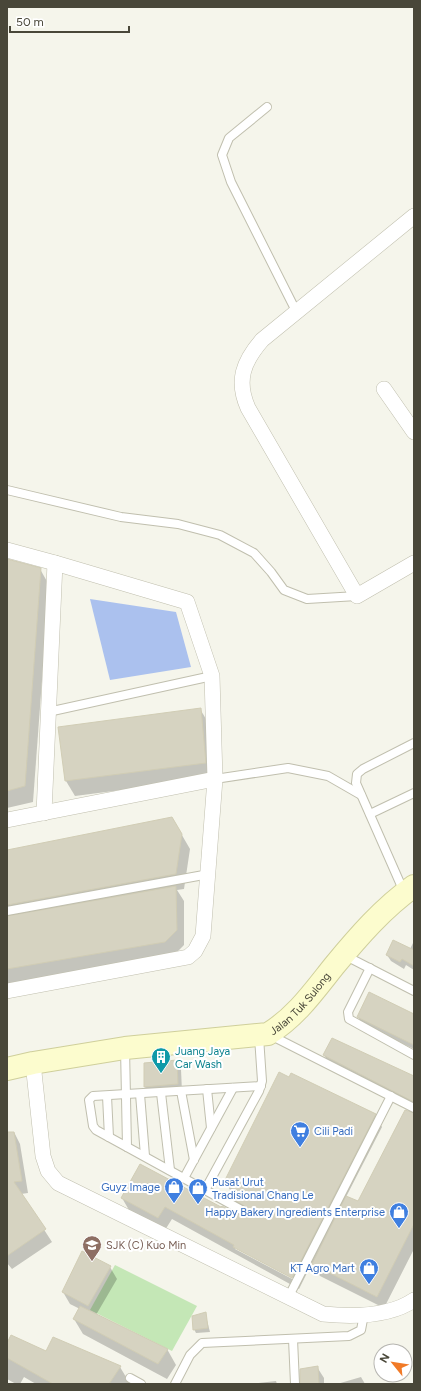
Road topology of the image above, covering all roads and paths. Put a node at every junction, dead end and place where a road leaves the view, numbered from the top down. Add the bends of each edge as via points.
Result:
1 (267, 107) dead end
2 (414, 216) edge
3 (297, 313) junction
4 (384, 389) dead end
5 (414, 432) edge
6 (7, 490) edge
7 (7, 550) edge
8 (414, 562) edge
9 (55, 563) junction
10 (357, 596) junction
11 (212, 676) junction
12 (48, 712) junction
13 (414, 743) edge
14 (215, 779) junction
15 (414, 793) edge
16 (361, 795) junction
17 (44, 813) junction
18 (370, 814) junction
19 (7, 820) edge
20 (209, 874) junction
21 (409, 890) edge
22 (7, 911) edge
23 (344, 955) junction
24 (370, 968) junction
25 (7, 991) edge
26 (414, 991) edge
27 (264, 1035) junction
28 (125, 1048) junction
29 (414, 1055) edge
30 (32, 1063) junction
31 (7, 1069) edge
32 (261, 1086) junction
33 (233, 1088) junction
34 (207, 1089) junction
35 (181, 1091) junction
36 (161, 1092) junction
37 (140, 1094) junction
38 (126, 1095) junction
39 (107, 1096) junction
40 (391, 1096) junction
41 (414, 1108) edge
42 (211, 1128) junction
43 (109, 1137) junction
44 (127, 1147) junction
45 (145, 1156) junction
46 (194, 1160) junction
47 (170, 1170) junction
48 (184, 1178) junction
49 (205, 1190) junction
50 (245, 1212) dead end
51 (288, 1298) junction
52 (414, 1300) edge
53 (364, 1314) junction
54 (293, 1339) junction
55 (130, 1378) dead end
56 (141, 1384) edge
57 (175, 1384) edge
58 (295, 1384) edge

1 - 3 lane via 229,138 222,155 231,182
2 - 3 street
3 - 10 street via 262,340 249,354 241,383 244,398
4 - 5 street
6 - 10 lane via 121,517 178,524 220,535 254,553 284,590 307,600
7 - 9 street
8 - 10 street
9 - 11 street via 187,602
9 - 12 street
11 - 12 lane
11 - 14 street
12 - 17 street
13 - 16 lane via 357,774 356,783
14 - 16 lane via 288,768 328,776
14 - 17 street
14 - 20 street
15 - 18 lane
16 - 18 lane
17 - 19 street
18 - 21 lane
20 - 22 lane
20 - 25 street via 203,936 195,952 188,956
21 - 23 street, Jalan Tuk Sulong via 365,930
23 - 24 lane
23 - 27 street, Jalan Tuk Sulong via 302,1007 281,1026
24 - 26 lane
24 - 29 lane via 348,1012 348,1019
27 - 28 street, Jalan Tuk Sulong
27 - 32 lane
27 - 40 lane
28 - 30 street, Jalan Tuk Sulong
28 - 38 lane
30 - 31 street, Jalan Tuk Sulong
30 - 51 street via 43,1156 48,1171 58,1183
32 - 33 lane
32 - 49 lane
33 - 34 lane
33 - 42 lane
34 - 35 lane
34 - 42 lane
35 - 36 lane
35 - 46 lane
36 - 37 lane
36 - 47 lane
37 - 38 lane
37 - 45 lane
38 - 39 lane
38 - 44 lane
39 - 43 lane
39 - 43 lane via 93,1096 89,1100 93,1126
40 - 41 lane
40 - 51 lane
42 - 46 lane
43 - 44 lane
44 - 45 lane
45 - 47 lane
46 - 48 lane
47 - 48 lane
48 - 49 lane
49 - 50 lane
51 - 53 street via 323,1314
52 - 53 street via 390,1312
53 - 54 lane via 361,1330 349,1336
54 - 57 lane via 202,1343 190,1355
54 - 58 lane
55 - 56 lane

